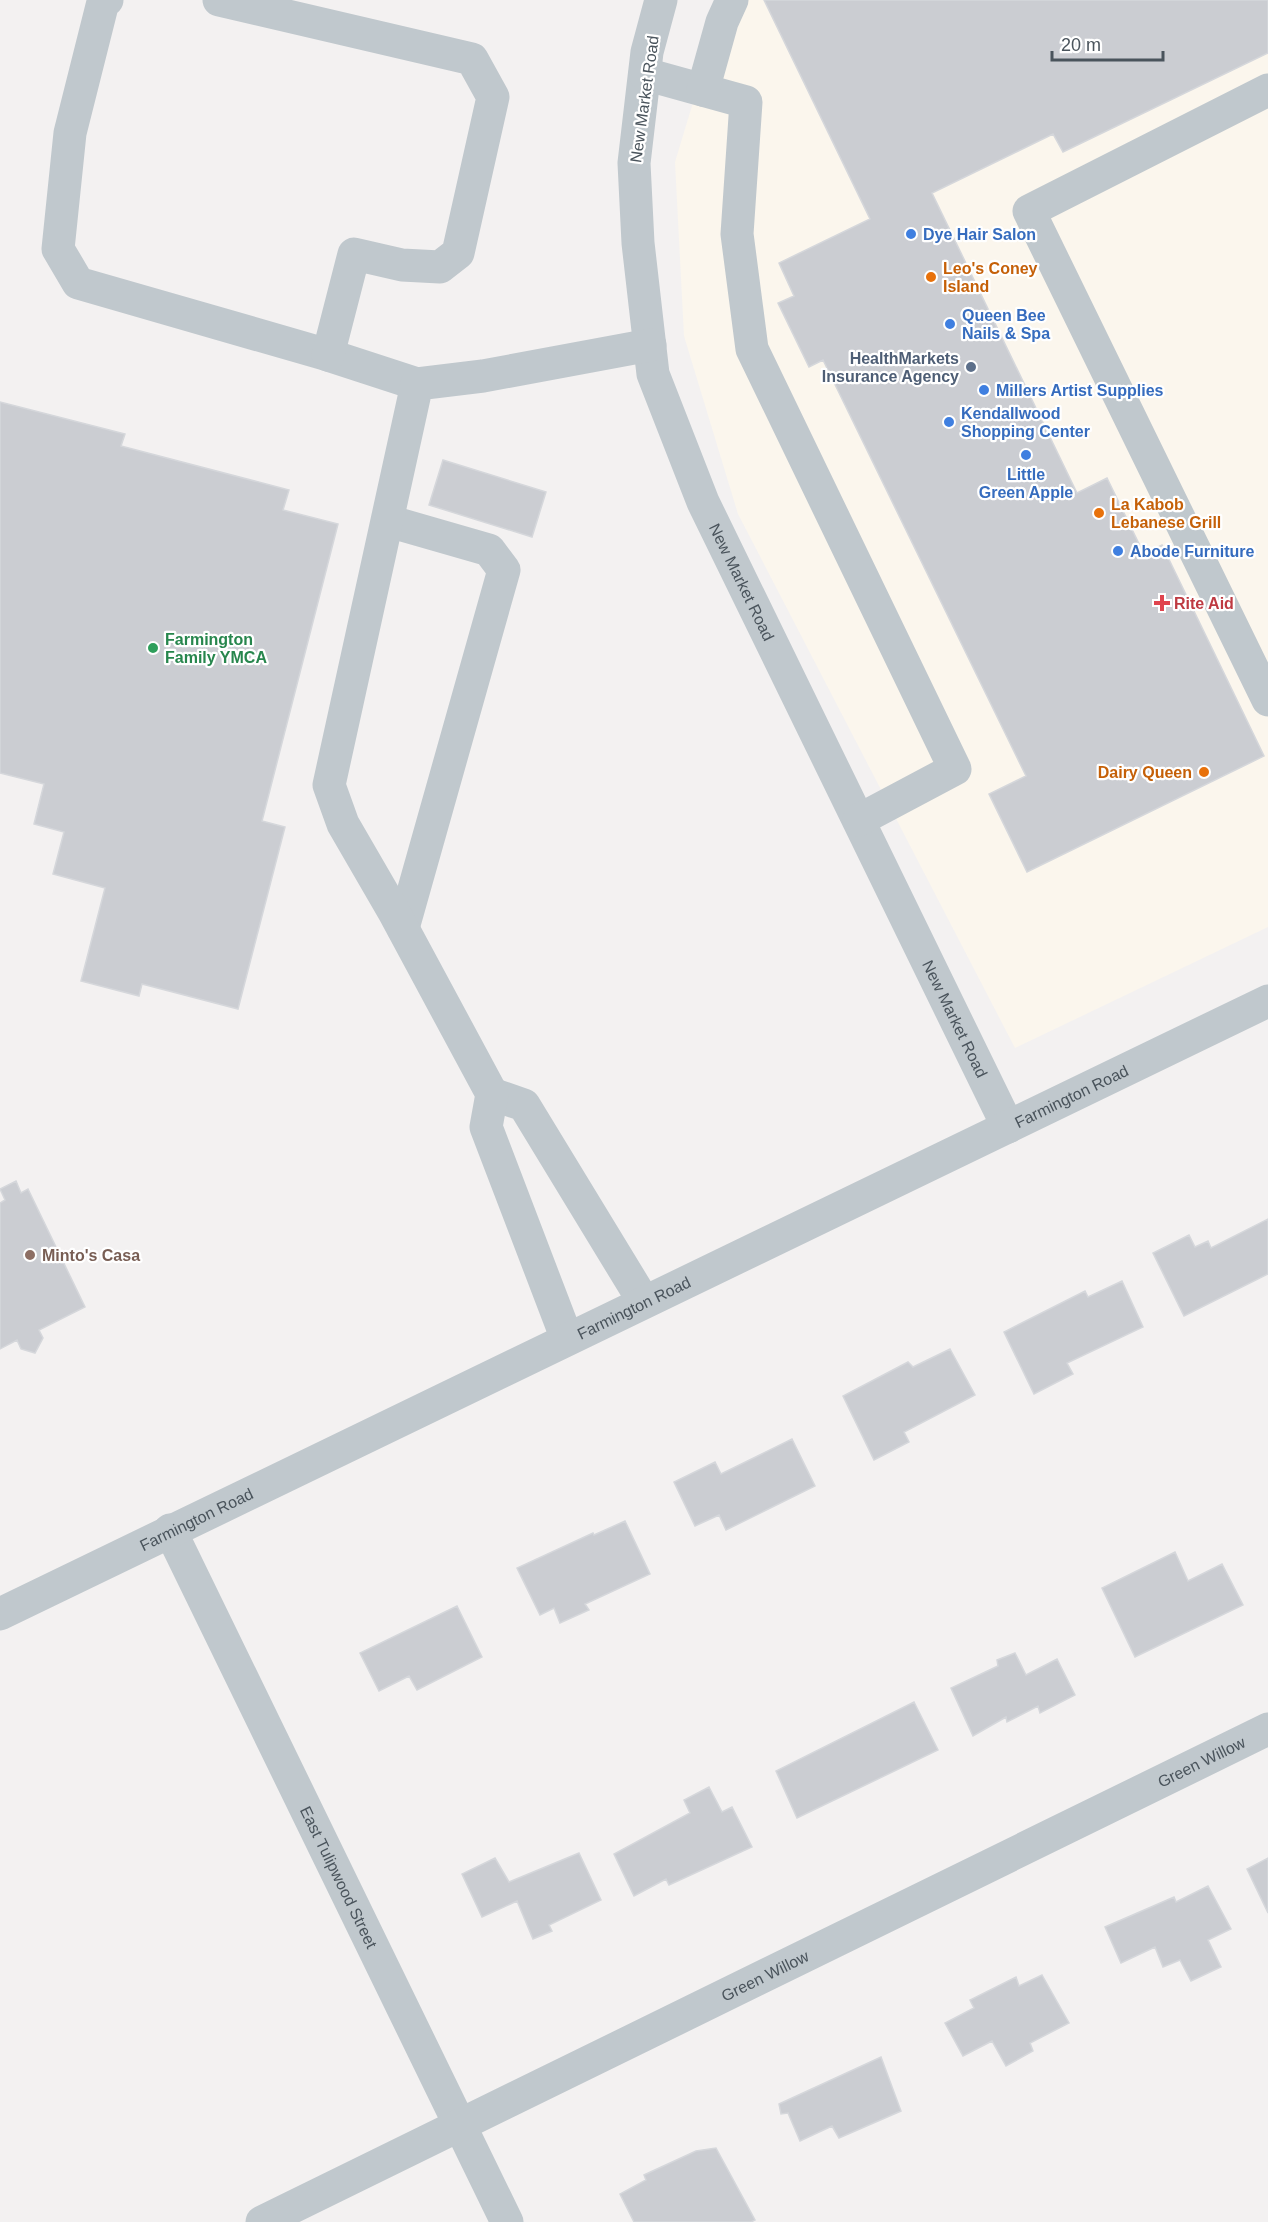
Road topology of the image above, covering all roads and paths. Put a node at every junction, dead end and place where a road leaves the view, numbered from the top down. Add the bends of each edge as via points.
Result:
1 (107, 0) edge
2 (219, 0) edge
3 (661, 0) edge
4 (732, 0) edge
5 (645, 74) junction
6 (703, 90) junction
7 (1268, 90) edge
8 (650, 345) junction
9 (328, 355) junction
10 (417, 384) junction
11 (388, 521) junction
12 (1268, 700) edge
13 (859, 820) junction
14 (403, 928) junction
15 (1268, 1001) edge
16 (492, 1094) junction
17 (1008, 1127) junction
18 (644, 1302) junction
19 (567, 1339) junction
20 (170, 1530) junction
21 (0, 1614) edge
22 (1268, 1729) edge
23 (460, 2124) junction
24 (262, 2222) edge
25 (507, 2222) edge

1 - 9 street via 103,2 70,134 58,249 78,283
2 - 9 street via 472,59 493,97 458,253 440,267 402,265 354,254
3 - 5 street, New Market Road
4 - 6 street
5 - 6 street
5 - 8 street, New Market Road via 634,163 638,243
6 - 13 street via 746,102 737,234 752,349 955,770
7 - 12 street via 1029,211
8 - 10 street via 483,376
8 - 13 street, New Market Road via 653,374 703,502
9 - 10 street
10 - 11 street
11 - 14 street via 329,785 343,824
11 - 14 street via 489,550 504,570
13 - 17 street, New Market Road
14 - 16 street
15 - 17 street, Farmington Road
16 - 18 street via 524,1105
16 - 19 street via 486,1127
17 - 18 street, Farmington Road
18 - 19 street, Farmington Road
19 - 20 street, Farmington Road
20 - 21 street, Farmington Road
20 - 23 street, East Tulipwood Street
22 - 23 street, Green Willow
23 - 24 street, Green Willow
23 - 25 street, East Tulipwood Street

